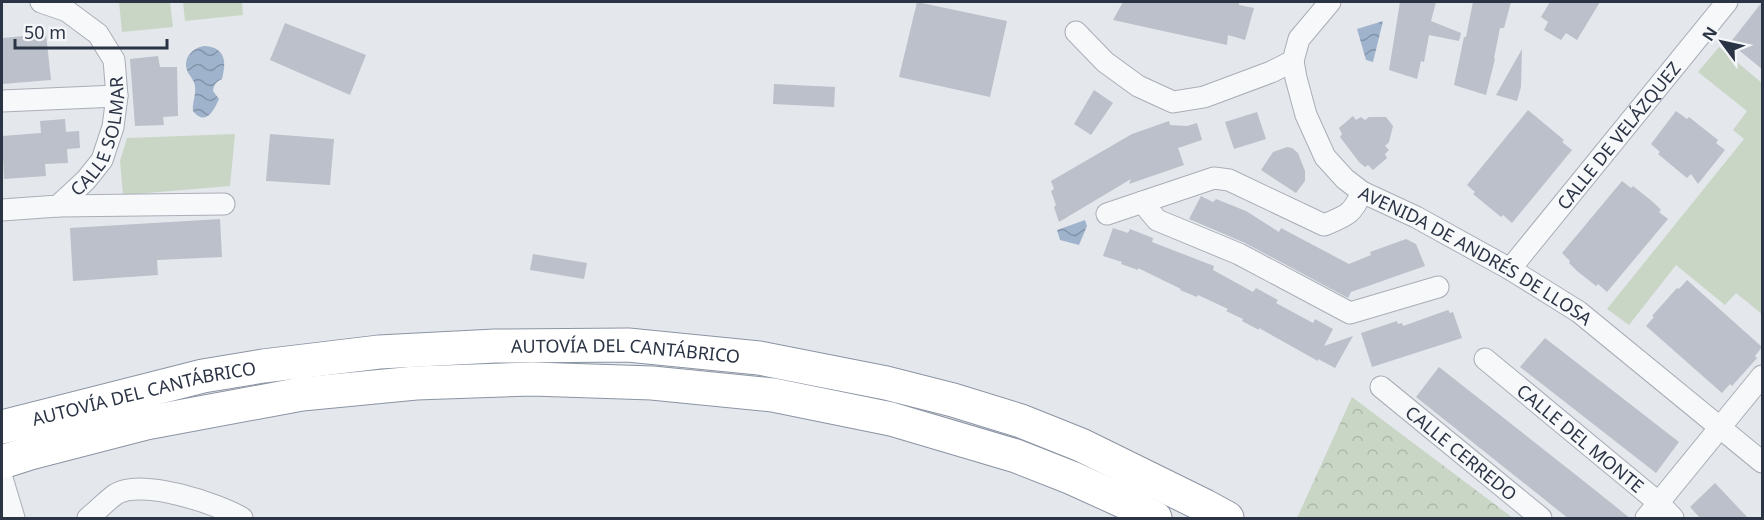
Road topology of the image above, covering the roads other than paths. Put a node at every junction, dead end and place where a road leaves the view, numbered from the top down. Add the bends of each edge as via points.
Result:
1 (41, 2) edge
2 (1330, 2) edge
3 (1727, 2) edge
4 (1076, 32) dead end
5 (1293, 61) junction
6 (117, 96) junction
7 (2, 101) edge
8 (1362, 192) junction
9 (1142, 202) junction
10 (224, 204) dead end
11 (58, 206) junction
12 (2, 210) edge
13 (1107, 214) dead end
14 (1510, 269) junction
15 (1438, 287) dead end
16 (1485, 359) dead end
17 (1762, 376) edge
18 (1381, 387) dead end
19 (2, 427) edge
20 (1720, 427) junction
21 (2, 462) edge
22 (1762, 462) edge
23 (2, 478) edge
24 (1652, 511) edge
25 (14, 518) edge
26 (88, 519) edge
27 (242, 519) edge
28 (1155, 519) edge
29 (1227, 519) edge
30 (1541, 519) edge
31 (1674, 519) edge

1 - 6 street, CALLE SOLMAR via 67,11 98,34 114,60
2 - 5 street via 1299,39
3 - 14 street, CALLE DE VELÁZQUEZ
4 - 5 street via 1138,86 1173,102 1204,97
5 - 8 street, AVENIDA DE ANDRÉS DE LLOSA via 1306,115 1325,157
6 - 7 street
6 - 11 street, CALLE SOLMAR via 113,127 102,160
8 - 9 street via 1348,215 1324,225 1229,180 1214,178
8 - 14 street, AVENIDA DE ANDRÉS DE LLOSA
9 - 13 street
9 - 15 street via 1156,220 1239,254 1350,313
10 - 11 street
11 - 12 street, CALLE SOLMAR
14 - 20 street, AVENIDA DE ANDRÉS DE LLOSA via 1579,312
16 - 24 street, CALLE DEL MONTE
17 - 20 street
18 - 30 street, CALLE CERREDO
19 - 29 highway, AUTOVÍA DEL CANTÁBRICO via 182,381 264,366 379,352 628,345 759,358 886,382 953,400 1082,445
20 - 22 street, AVENIDA DE ANDRÉS DE LLOSA
20 - 24 street
21 - 28 highway, AUTOVÍA DEL CANTÁBRICO via 146,423 302,394 416,383 652,383 773,395 891,419 1016,456 1072,478
23 - 25 street
24 - 31 street, CALLE DEL MONTE
26 - 27 street via 117,493 139,489 180,494

